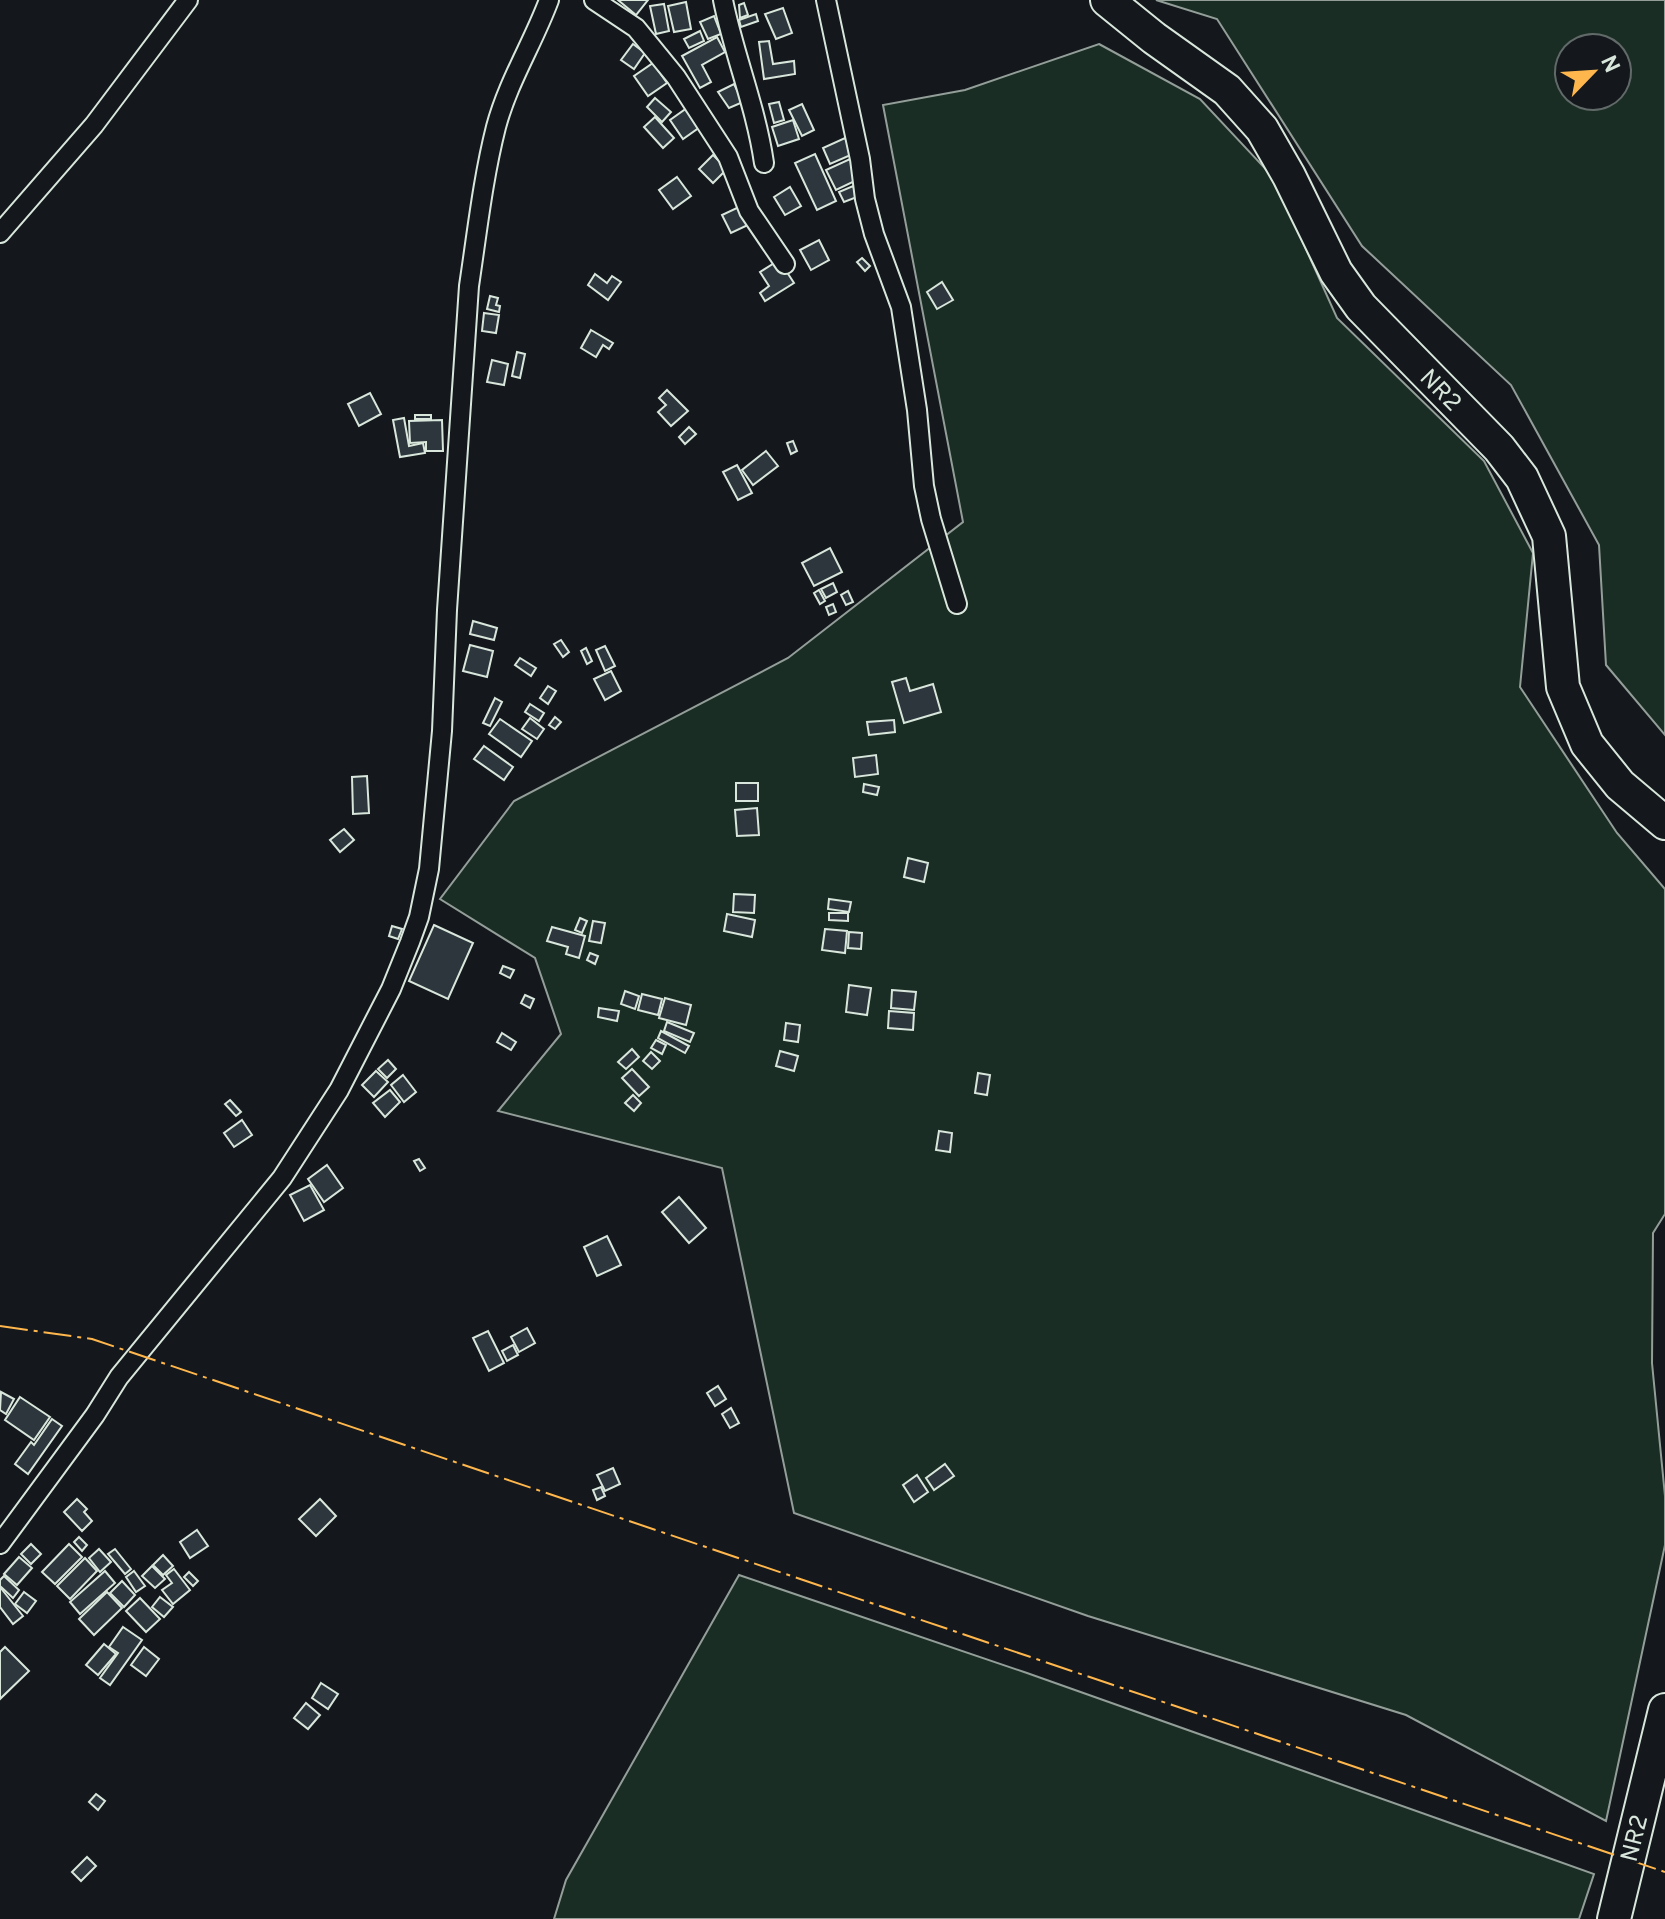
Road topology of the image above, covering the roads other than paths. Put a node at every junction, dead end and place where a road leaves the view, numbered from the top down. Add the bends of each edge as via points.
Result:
1 (188, 0) edge
2 (549, 0) edge
3 (594, 0) edge
4 (723, 0) edge
5 (826, 0) edge
6 (1112, 4) edge
7 (764, 163) dead end
8 (0, 233) edge
9 (785, 264) dead end
10 (957, 604) dead end
11 (1665, 823) edge
12 (0, 1544) edge
13 (1665, 1710) edge
14 (1614, 1919) edge

1 - 8 street via 94,125
2 - 12 street via 496,126 475,247 442,731 429,869 419,917 391,989 346,1077 282,1178 119,1377
3 - 9 street via 636,28 676,77 728,157 749,211
4 - 7 street
5 - 10 street via 865,199 901,307 924,486
6 - 11 highway, NR2 / NR2 via 1227,90 1262,129 1336,272 1361,307 1522,478 1549,536 1563,687 1587,744 1620,785
13 - 14 highway, NR2 / NR2

